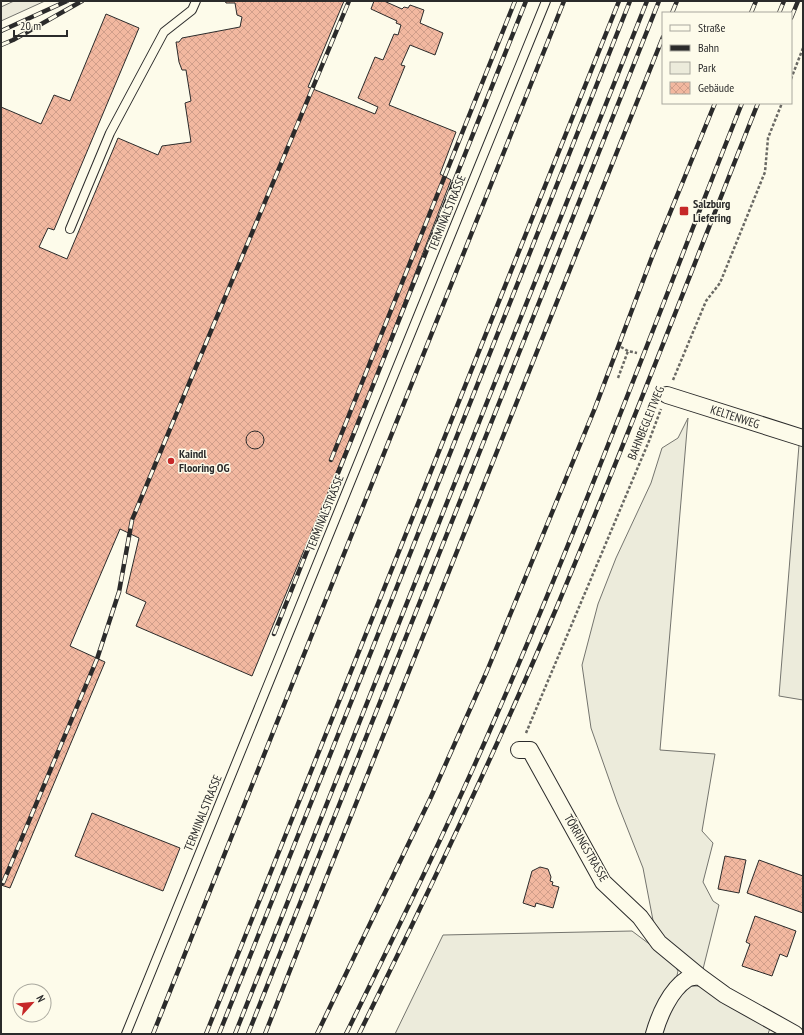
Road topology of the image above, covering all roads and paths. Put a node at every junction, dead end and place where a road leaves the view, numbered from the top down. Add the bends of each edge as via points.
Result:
1 (196, 1) edge
2 (546, 1) edge
3 (803, 48) edge
4 (792, 76) edge
5 (782, 104) edge
6 (70, 229) dead end
7 (621, 347) dead end
8 (628, 351) junction
9 (637, 353) dead end
10 (618, 378) dead end
11 (667, 395) junction
12 (803, 438) edge
13 (519, 750) joint
14 (699, 976) junction
15 (126, 1034) edge
16 (654, 1034) edge
17 (795, 1034) edge

1 - 6 lane via 192,10 164,32 110,133
2 - 15 lane, TERMINALSTRASSE
3 - 4 path
5 - 11 path, BAHNBEGLEITWEG via 768,138 765,172 720,283 706,301
7 - 8 path
8 - 9 path
8 - 10 path
11 - 12 street, KELTENWEG
11 - 13 path, BAHNBEGLEITWEG
13 - 14 street, TÖRRINGSTRASSE via 530,750 603,882 640,917 659,943
14 - 16 street via 687,979 669,998
14 - 17 street, TÖRRINGSTRASSE via 725,995

